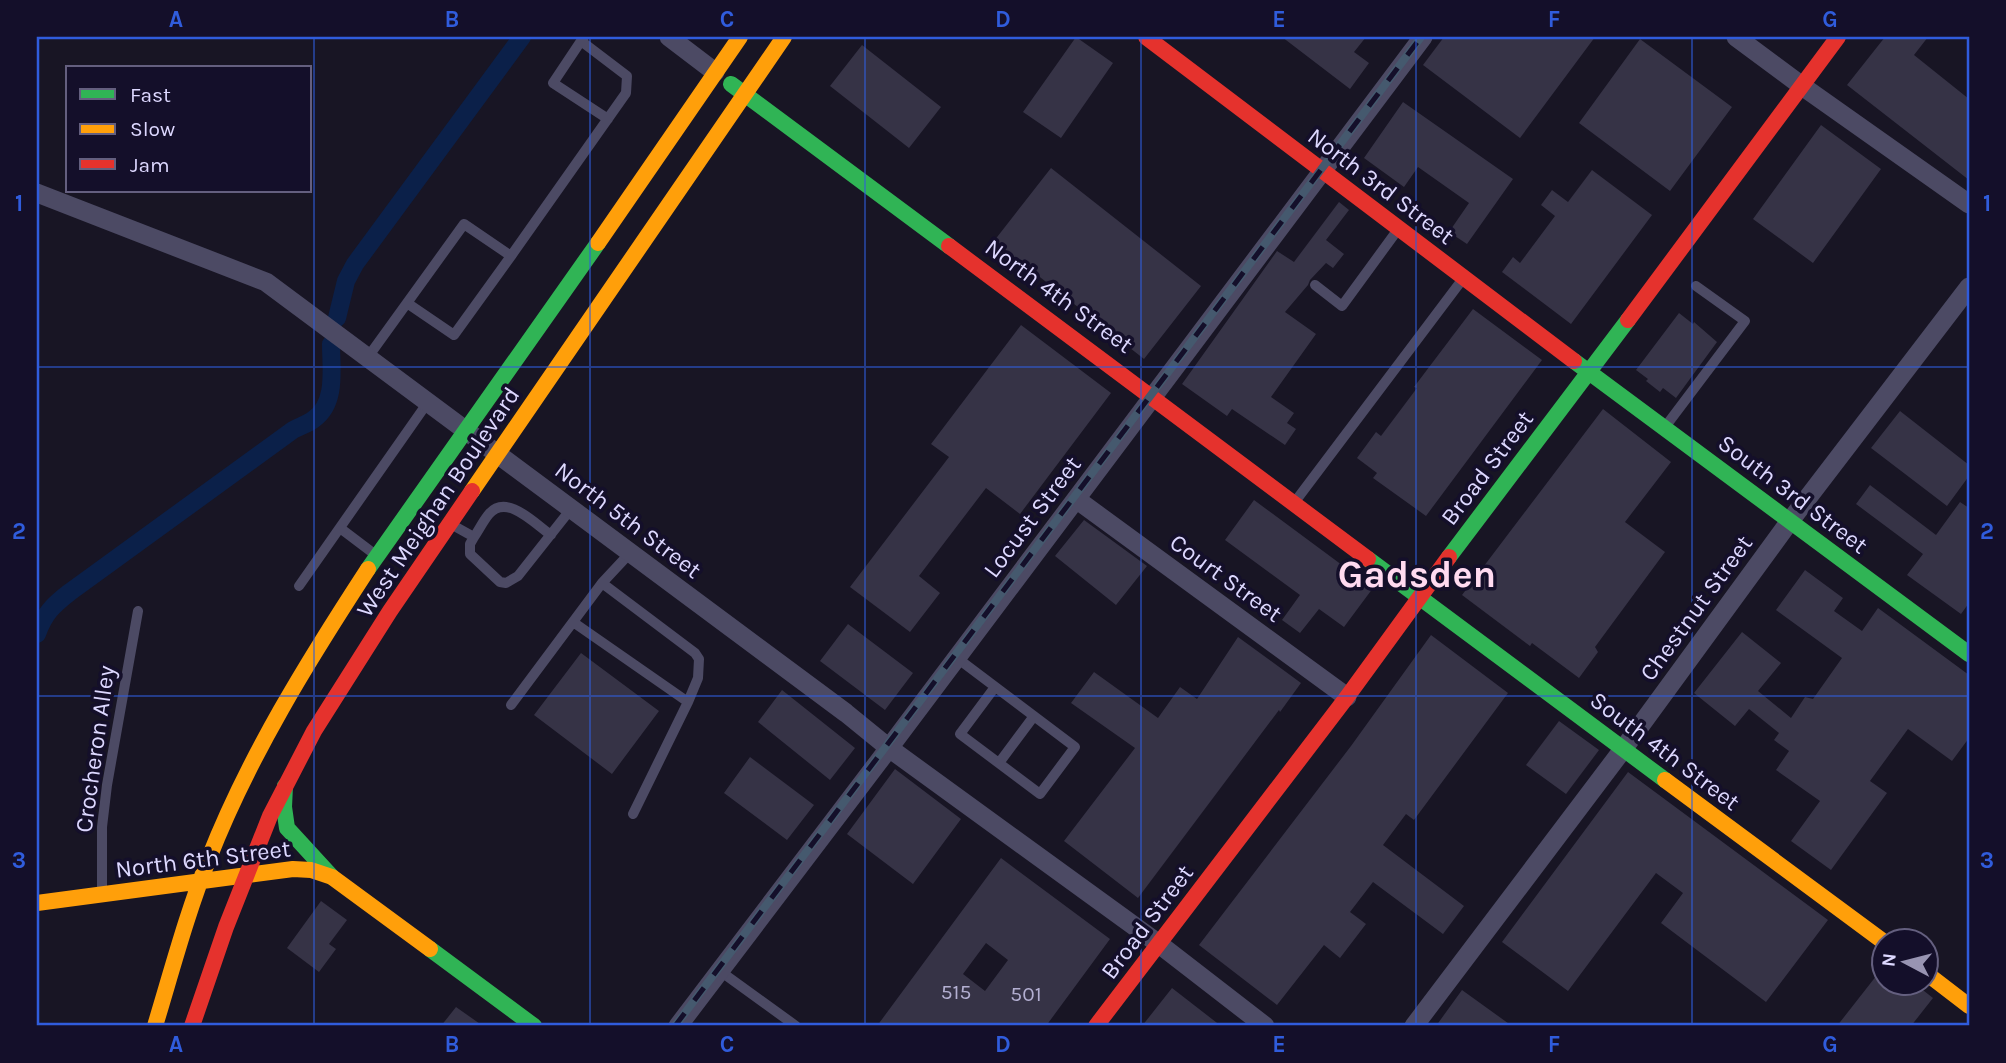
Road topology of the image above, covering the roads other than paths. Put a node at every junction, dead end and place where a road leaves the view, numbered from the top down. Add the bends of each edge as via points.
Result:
1 (669, 37) edge
2 (740, 37) edge
3 (784, 37) edge
4 (1146, 37) edge
5 (1423, 37) edge
6 (1736, 37) edge
7 (1838, 37) edge
8 (582, 39) edge
9 (716, 72) junction
10 (1802, 86) junction
11 (745, 94) junction
12 (607, 119) junction
13 (1323, 171) junction
14 (37, 193) edge
15 (1969, 204) edge
16 (1400, 228) junction
17 (511, 256) junction
18 (1465, 276) junction
19 (1315, 285) dead end
20 (1696, 286) dead end
21 (1969, 287) edge
22 (407, 303) junction
23 (368, 357) junction
24 (1589, 372) junction
25 (1153, 397) junction
26 (428, 402) junction
27 (1665, 428) junction
28 (465, 429) junction
29 (497, 454) junction
30 (1076, 499) junction
31 (1294, 503) junction
32 (572, 509) junction
33 (1790, 521) junction
34 (450, 523) junction
35 (340, 528) junction
36 (551, 535) junction
37 (474, 537) junction
38 (630, 553) junction
39 (378, 556) junction
40 (602, 583) junction
41 (299, 586) dead end
42 (1418, 597) junction
43 (138, 611) dead end
44 (573, 622) junction
45 (1969, 654) edge
46 (957, 658) junction
47 (995, 687) junction
48 (1347, 697) junction
49 (688, 702) junction
50 (511, 705) dead end
51 (1034, 716) junction
52 (889, 748) junction
53 (1623, 748) junction
54 (999, 764) junction
55 (285, 786) junction
56 (633, 814) dead end
57 (247, 874) junction
58 (332, 877) junction
59 (200, 880) junction
60 (102, 895) junction
61 (37, 904) edge
62 (1870, 932) edge
63 (1159, 944) junction
64 (720, 971) junction
65 (1940, 984) edge
66 (1969, 1006) edge
67 (155, 1026) edge
68 (192, 1026) edge
69 (534, 1026) edge
70 (678, 1026) edge
71 (796, 1026) edge
72 (1096, 1026) edge
73 (1265, 1026) edge
74 (1414, 1026) edge

1 - 9 street, North 4th Street
2 - 9 main road, West Meighan Boulevard
3 - 11 main road, West Meighan Boulevard
4 - 13 main road, North 3rd Street
5 - 13 street, Locust Street
6 - 10 street
7 - 10 main road, Broad Street
8 - 12 lane via 627,76 626,93
8 - 12 lane via 553,83
9 - 11 main road, North 4th Street
9 - 28 main road, West Meighan Boulevard
10 - 15 street
10 - 24 main road, Broad Street
11 - 25 main road, North 4th Street
11 - 29 main road, West Meighan Boulevard
12 - 17 lane
13 - 16 main road, North 3rd Street
13 - 25 street, Locust Street
14 - 23 street, North 5th Street via 265,282
16 - 18 main road, North 3rd Street
16 - 19 lane via 1342,306
17 - 22 lane via 464,224
17 - 22 lane via 454,335
18 - 24 main road, North 3rd Street
18 - 31 lane
20 - 27 lane via 1745,321
21 - 33 street, Chestnut Street
22 - 23 lane
23 - 26 street, North 5th Street
24 - 27 main road, South 3rd Street
24 - 42 main road, Broad Street
25 - 30 street, Locust Street
25 - 31 main road, North 4th Street
26 - 28 street, North 5th Street
26 - 35 lane
27 - 33 main road, South 3rd Street
28 - 29 street, North 5th Street
28 - 39 main road, West Meighan Boulevard
29 - 32 street, North 5th Street
29 - 34 main road, West Meighan Boulevard
30 - 46 street, Locust Street
30 - 48 street, Court Street
31 - 42 main road, North 4th Street
32 - 36 lane
32 - 38 street, North 5th Street
33 - 45 main road, South 3rd Street
33 - 53 street, Chestnut Street
34 - 37 lane
34 - 55 main road, West Meighan Boulevard via 314,731
35 - 39 lane
35 - 41 lane
36 - 37 lane via 516,510 501,506 489,514
36 - 37 lane via 518,576 506,583 470,554
38 - 40 lane
38 - 52 street, North 5th Street
39 - 59 main road, West Meighan Boulevard via 335,617 282,707
40 - 44 lane
40 - 49 lane via 695,653 700,666
42 - 48 main road, Broad Street
42 - 53 main road, South 4th Street
43 - 60 lane, Crocheron Alley via 105,799
44 - 49 lane
44 - 50 lane
46 - 47 lane
46 - 52 street, Locust Street
47 - 51 lane
47 - 54 lane via 960,734
48 - 63 main road, Broad Street
49 - 56 lane
51 - 54 lane
51 - 54 lane via 1075,747 1040,794
52 - 63 street, North 5th Street
52 - 64 street, Locust Street
53 - 62 main road, South 4th Street
53 - 74 street, Chestnut Street
55 - 57 main road, West Meighan Boulevard
55 - 58 main road via 287,828
57 - 58 main road, North 6th Street via 293,869
57 - 59 main road, North 6th Street
57 - 68 main road, West Meighan Boulevard
58 - 69 main road, North 6th Street
59 - 60 main road, North 6th Street
59 - 67 main road, West Meighan Boulevard
60 - 61 main road, North 6th Street
63 - 72 main road, Broad Street
63 - 73 street, North 5th Street
64 - 70 street, Locust Street
64 - 71 lane
65 - 66 main road

